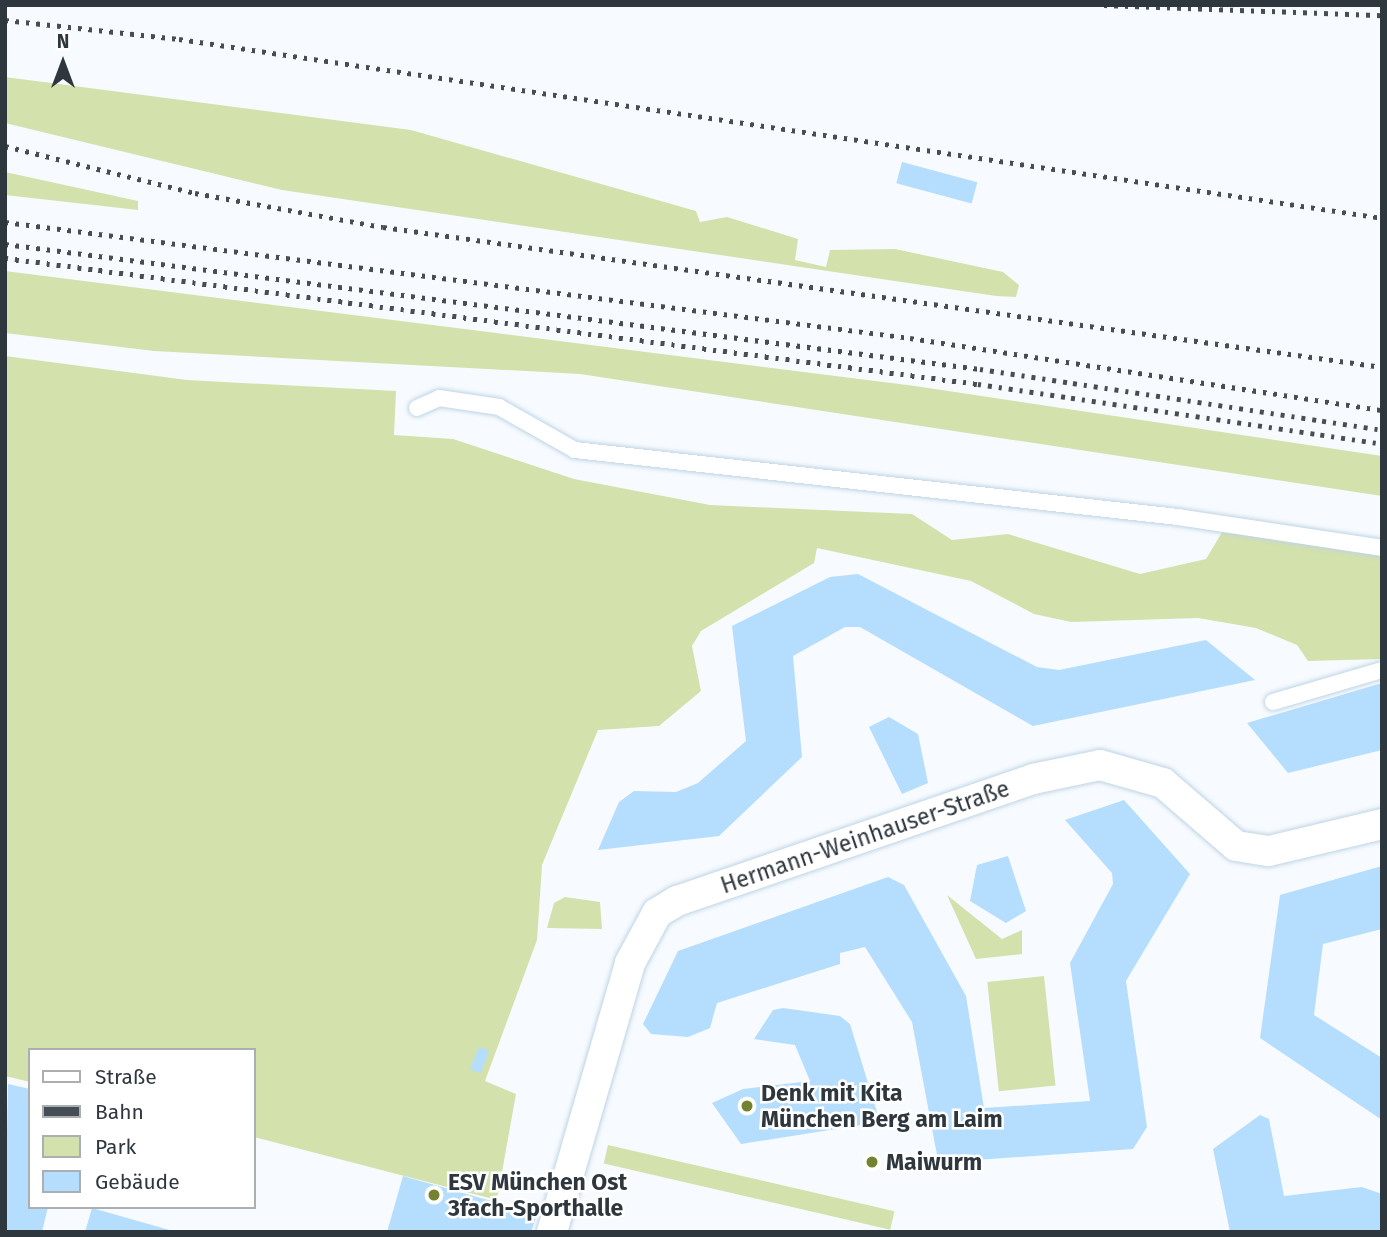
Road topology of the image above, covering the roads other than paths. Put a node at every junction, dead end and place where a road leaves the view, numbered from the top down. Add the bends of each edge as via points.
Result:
1 (417, 408) dead end
2 (1382, 548) edge
3 (1382, 670) edge
4 (1273, 702) dead end
5 (1382, 824) edge
6 (552, 1232) edge

1 - 2 lane via 439,398 499,407 575,450 1178,517
3 - 4 lane
5 - 6 street, Hermann-Weinhauser-Straße via 1269,851 1236,846 1163,783 1100,765 1033,779 677,901 657,913 630,963

